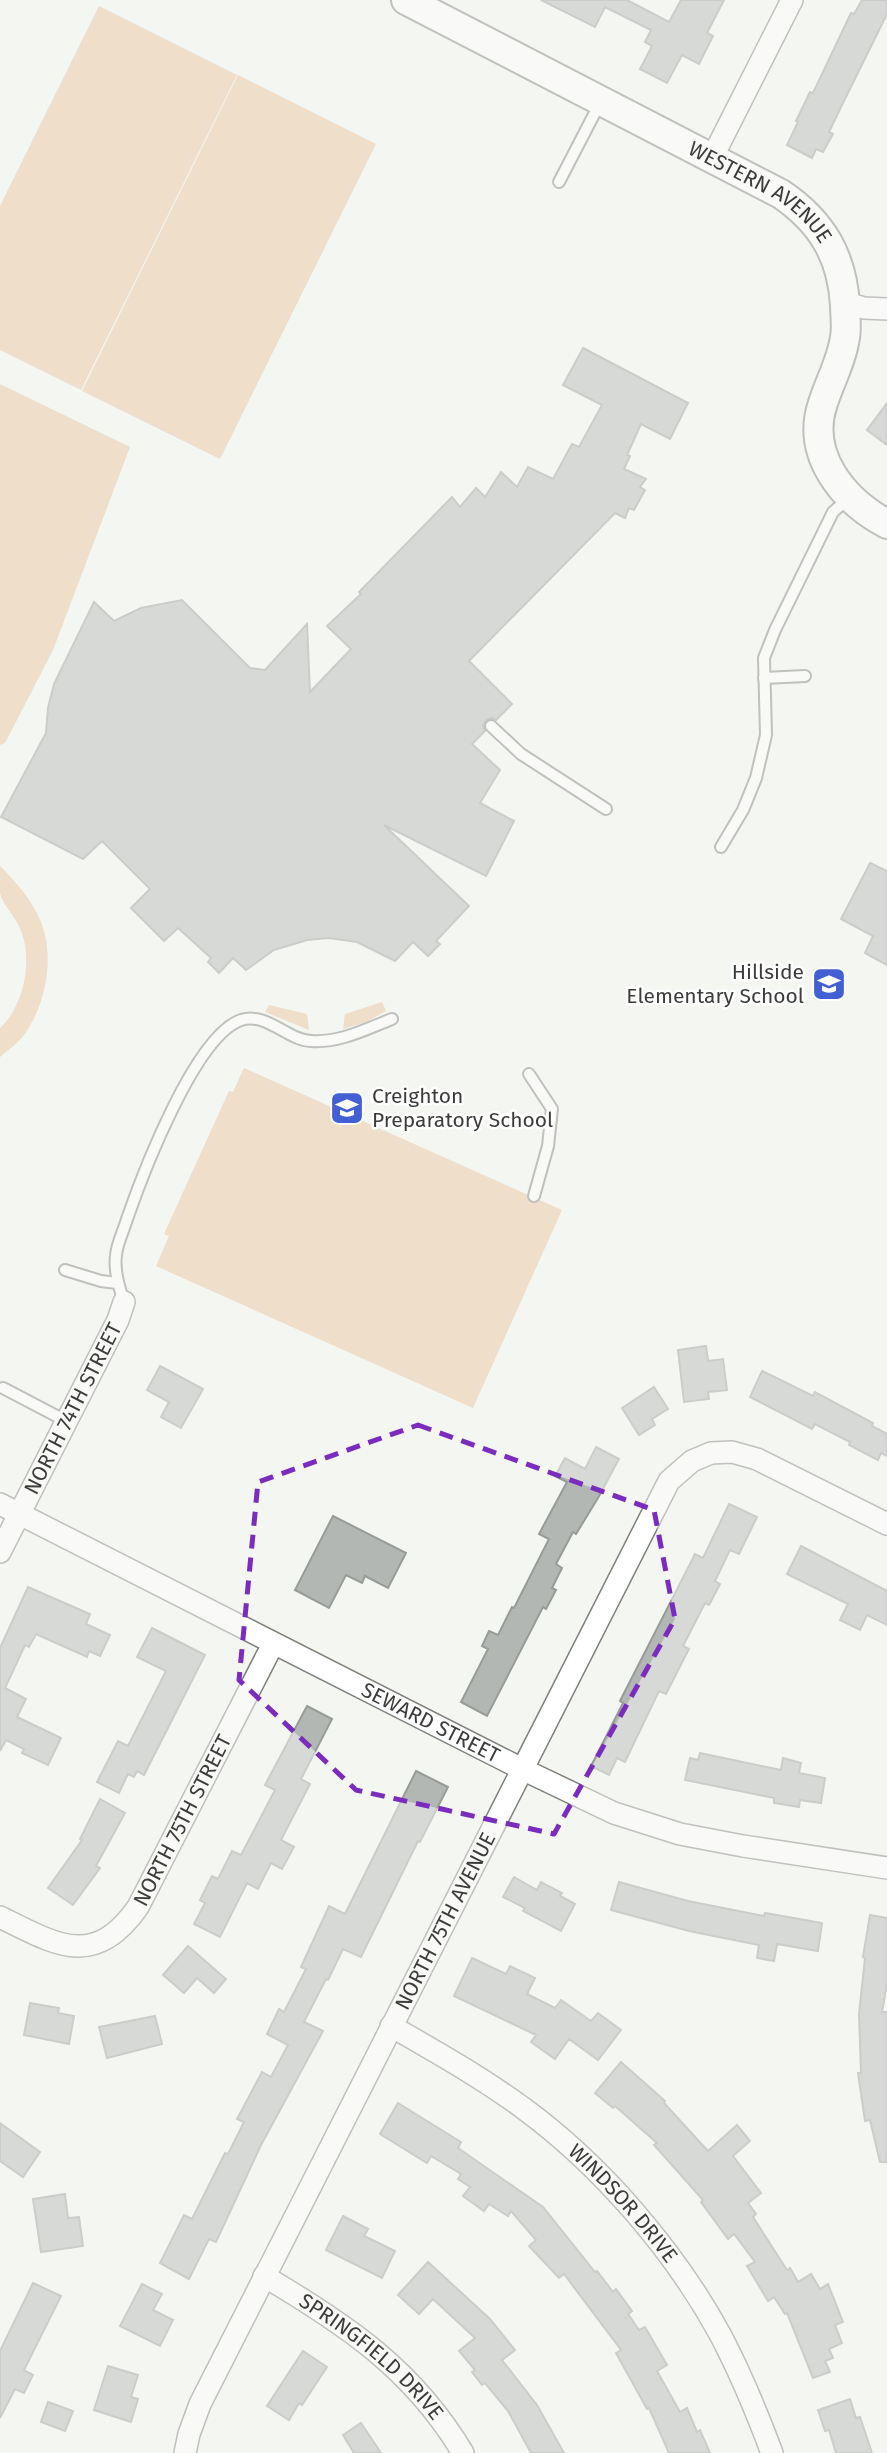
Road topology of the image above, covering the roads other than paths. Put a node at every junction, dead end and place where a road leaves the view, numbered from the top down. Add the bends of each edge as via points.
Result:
1 (406, 0) edge
2 (792, 0) edge
3 (601, 101) junction
4 (712, 158) junction
5 (559, 182) dead end
6 (844, 302) junction
7 (887, 309) edge
8 (849, 498) junction
9 (887, 524) edge
10 (805, 676) dead end
11 (764, 678) junction
12 (491, 726) dead end
13 (606, 809) dead end
14 (721, 846) dead end
15 (392, 1019) dead end
16 (529, 1074) dead end
17 (534, 1196) dead end
18 (65, 1270) dead end
19 (120, 1292) junction
20 (3, 1388) dead end
21 (66, 1422) junction
22 (0, 1504) edge
23 (19, 1514) junction
24 (887, 1524) edge
25 (0, 1552) edge
26 (272, 1644) junction
27 (522, 1769) junction
28 (887, 1868) edge
29 (0, 1917) edge
30 (391, 2026) junction
31 (264, 2276) junction
32 (186, 2453) edge
33 (463, 2453) edge
34 (772, 2453) edge

1 - 3 street, WESTERN AVENUE
2 - 4 street
3 - 4 street, WESTERN AVENUE
3 - 5 lane
4 - 6 street, WESTERN AVENUE via 781,194 818,226 843,278
6 - 7 street
6 - 8 street, WESTERN AVENUE via 846,335 819,418 825,462
8 - 9 street, WESTERN AVENUE
8 - 11 lane via 833,512 775,630 764,658
10 - 11 lane
11 - 14 lane via 765,735 756,778
12 - 13 lane via 521,754
15 - 19 lane via 337,1040 308,1041 265,1021 246,1019 229,1025 176,1100 143,1172 116,1254
16 - 17 lane via 552,1110
18 - 19 lane
19 - 21 street, NORTH 74TH STREET via 118,1320
20 - 21 lane
21 - 23 street, NORTH 74TH STREET
22 - 23 street, SEWARD STREET
23 - 25 street, NORTH 74TH STREET
23 - 26 street, SEWARD STREET
24 - 27 street, NORTH 75TH AVENUE via 757,1459 732,1452 711,1453 692,1461 669,1480
26 - 27 street, SEWARD STREET
26 - 29 street, NORTH 75TH STREET via 128,1922 99,1942 71,1946
27 - 28 street, SEWARD STREET via 614,1813 680,1834
27 - 30 street, NORTH 75TH AVENUE
30 - 31 street, NORTH 75TH AVENUE
30 - 34 street, WINDSOR DRIVE via 472,2072 525,2109 581,2157 635,2213 681,2272 720,2335
31 - 32 street, NORTH 75TH AVENUE via 200,2404
31 - 33 street, SPRINGFIELD DRIVE via 344,2326 392,2365 423,2397

